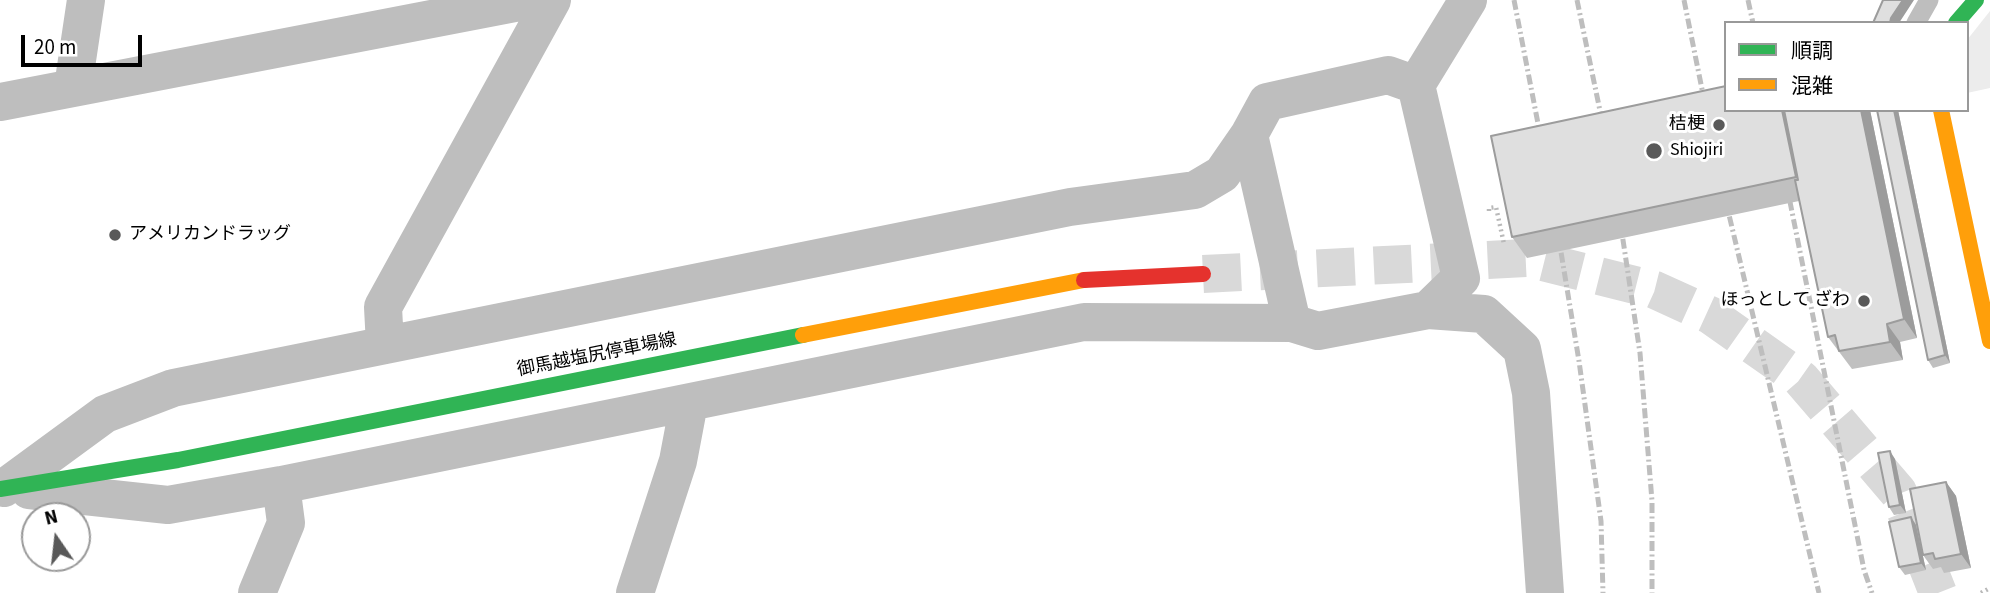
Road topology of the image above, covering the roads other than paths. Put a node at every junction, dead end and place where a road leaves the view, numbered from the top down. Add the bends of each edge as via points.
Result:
1 (86, 0) edge
2 (530, 0) edge
3 (552, 0) edge
4 (1468, 0) edge
5 (1929, 0) edge
6 (1976, 0) edge
7 (1917, 21) edge
8 (1958, 21) edge
9 (1416, 85) junction
10 (74, 87) junction
11 (0, 102) edge
12 (1938, 113) edge
13 (1249, 135) junction
14 (1203, 274) tunnel mouth
15 (1428, 310) junction
16 (1292, 323) junction
17 (1990, 341) edge
18 (385, 345) junction
19 (689, 403) junction
20 (281, 485) junction
21 (2, 488) edge
22 (257, 593) edge
23 (635, 593) edge
24 (1545, 593) edge

1 - 10 street
2 - 10 street
3 - 18 street via 383,307
4 - 9 street
5 - 7 lane
6 - 8 main road
9 - 13 street via 1388,75 1267,102
9 - 15 street via 1461,278
10 - 11 street
12 - 17 main road
13 - 16 street
13 - 18 street via 1222,174 1195,190 1070,208
14 - 21 main road, 御馬越塩尻停車場線 via 1077,280 178,460
15 - 16 street via 1318,331
15 - 24 street via 1484,314 1522,349 1531,393
16 - 19 street via 1084,322
18 - 21 street via 173,388 104,414
19 - 20 street
19 - 23 street via 678,461
20 - 21 street via 168,505
20 - 22 street via 286,523

